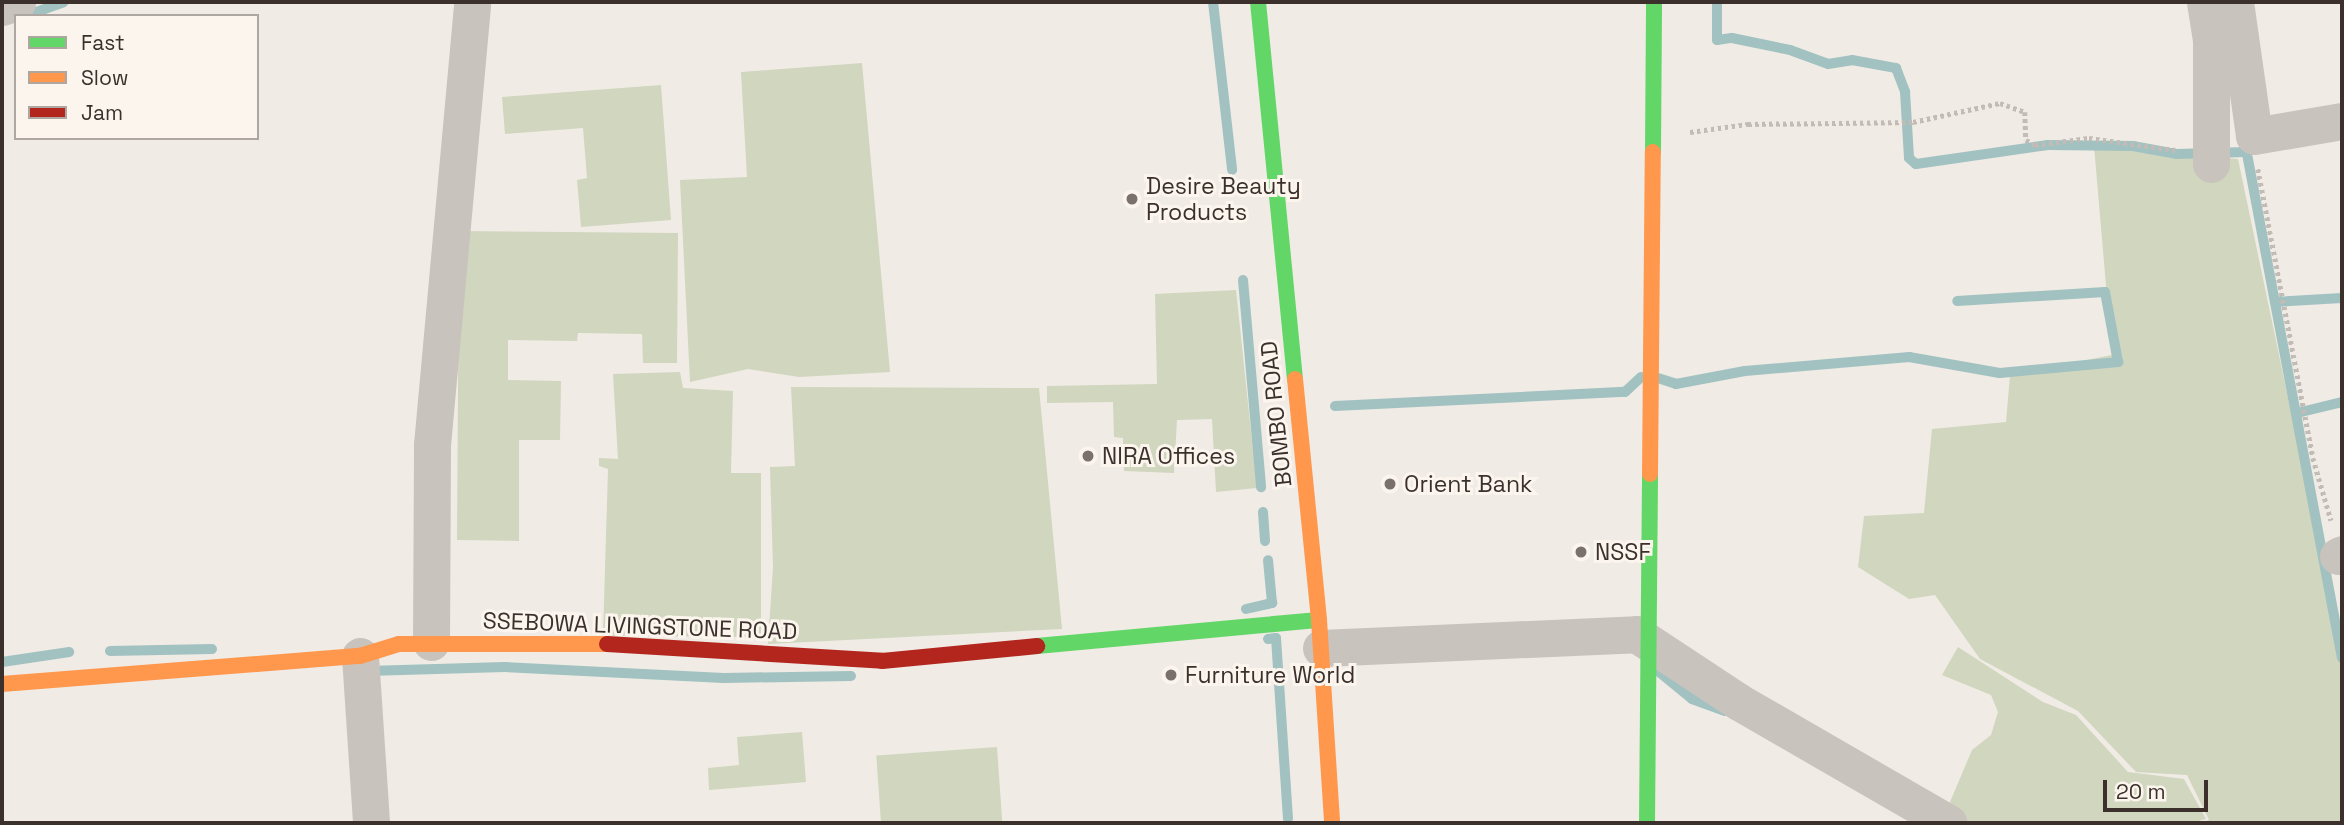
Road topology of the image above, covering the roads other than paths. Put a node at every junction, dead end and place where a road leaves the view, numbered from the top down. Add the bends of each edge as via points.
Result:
1 (16, 2) edge
2 (472, 2) edge
3 (1258, 2) edge
4 (1654, 2) edge
5 (2205, 2) edge
6 (2235, 2) edge
7 (2, 7) edge
8 (2342, 121) edge
9 (2211, 164) road end
10 (1320, 634) junction
11 (1648, 638) junction
12 (431, 642) junction
13 (360, 656) junction
14 (2, 684) edge
15 (371, 823) edge
16 (1332, 823) edge
17 (1647, 823) edge
18 (1949, 823) edge

1 - 7 street
2 - 12 street via 432,445
3 - 10 street, BOMBO ROAD
4 - 11 street
5 - 9 street via 2211,40
6 - 8 street via 2254,136
10 - 11 street via 1616,633
10 - 12 street, SSEBOWA LIVINGSTONE ROAD via 882,661 670,645
10 - 16 street, BOMBO ROAD
11 - 17 street
11 - 18 street via 1739,702
12 - 13 street, SSEBOWA LIVINGSTONE ROAD via 399,644
13 - 14 street, SSEBOWA LIVINGSTONE ROAD
13 - 15 street

